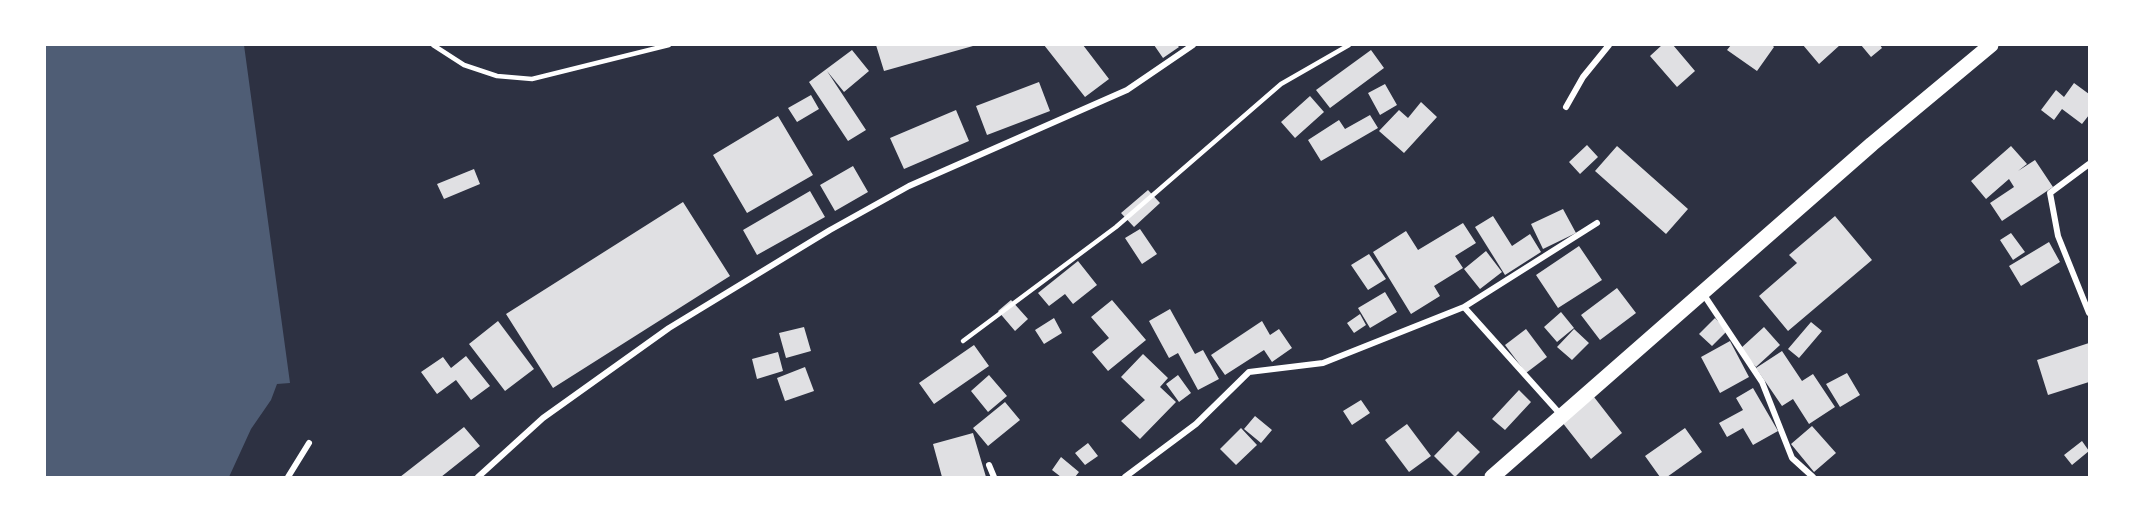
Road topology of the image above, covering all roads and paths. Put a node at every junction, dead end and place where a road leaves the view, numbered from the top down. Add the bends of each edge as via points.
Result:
1 (433, 45) edge
2 (669, 45) edge
3 (1193, 45) edge
4 (1349, 45) edge
5 (1609, 45) edge
6 (1991, 45) edge
7 (1566, 107) dead end
8 (2089, 164) edge
9 (1597, 223) dead end
10 (1701, 292) junction
11 (1464, 307) junction
12 (2089, 313) edge
13 (963, 341) dead end
14 (1562, 416) junction
15 (309, 443) dead end
16 (988, 465) dead end
17 (288, 477) edge
18 (478, 477) edge
19 (994, 477) edge
20 (1125, 477) edge
21 (1492, 477) edge
22 (1813, 477) edge

1 - 2 lane via 464,65 497,76 532,79
3 - 18 street via 1127,90 909,186 830,230 669,328 543,418
4 - 13 lane via 1281,84 1116,227
5 - 7 street via 1583,77
6 - 10 main road
8 - 12 street via 2050,194 2058,236
9 - 11 street
10 - 14 main road
10 - 22 street via 1762,382 1792,458
11 - 14 street
11 - 20 street via 1323,363 1249,372 1196,424
14 - 21 main road
15 - 17 street
16 - 19 street

